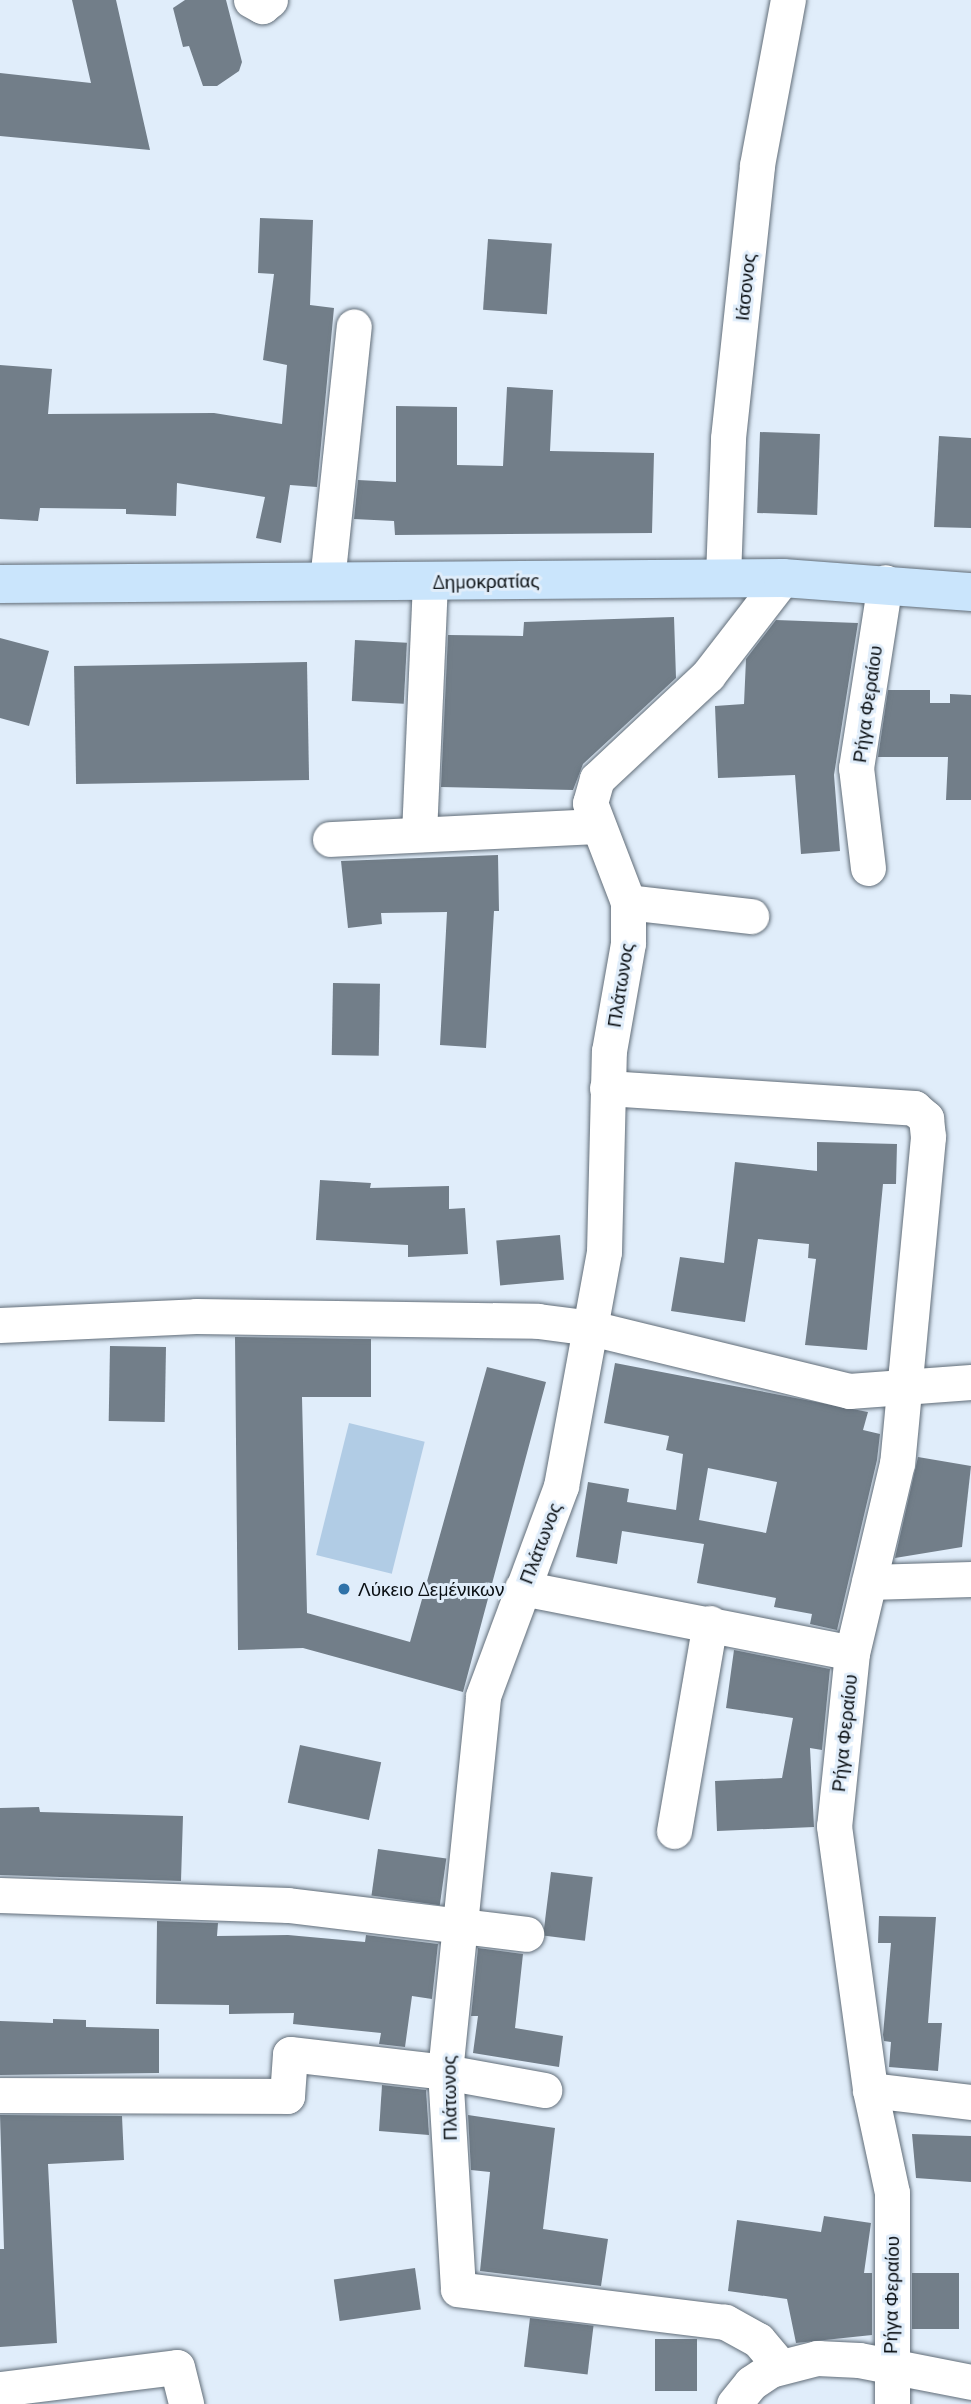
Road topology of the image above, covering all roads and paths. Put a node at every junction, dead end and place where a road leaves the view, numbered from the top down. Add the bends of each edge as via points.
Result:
1 (251, 0) edge
2 (270, 0) edge
3 (788, 0) edge
4 (354, 326) dead end
5 (723, 577) junction
6 (783, 578) junction
7 (327, 581) junction
8 (430, 582) junction
9 (885, 582) junction
10 (0, 584) edge
11 (971, 592) edge
12 (595, 826) junction
13 (419, 834) junction
14 (330, 839) dead end
15 (868, 868) dead end
16 (628, 902) junction
17 (751, 916) dead end
18 (607, 1088) junction
19 (0, 1325) edge
20 (591, 1328) junction
21 (971, 1382) edge
22 (902, 1389) junction
23 (971, 1579) edge
24 (869, 1582) junction
25 (523, 1588) junction
26 (710, 1623) junction
27 (852, 1653) junction
28 (674, 1831) dead end
29 (0, 1895) edge
30 (460, 1928) junction
31 (526, 1934) dead end
32 (445, 2072) junction
33 (544, 2090) dead end
34 (870, 2090) junction
35 (0, 2095) edge
36 (971, 2102) edge
37 (779, 2366) junction
38 (890, 2366) junction
39 (971, 2382) edge
40 (0, 2389) edge
41 (186, 2404) edge
42 (734, 2404) edge
43 (892, 2404) edge

1 - 2 street via 262,6
3 - 5 street, Ιάσονος via 757,165 728,438
4 - 7 street
5 - 6 main road, Δημοκρατίας
5 - 8 main road, Δημοκρατίας
6 - 9 main road, Δημοκρατίας
6 - 12 street, Πλάτωνος via 708,675 597,779 590,803
7 - 8 main road, Δημοκρατίας
7 - 10 main road, Δημοκρατίας
8 - 13 street
9 - 11 main road, Δημοκρατίας
9 - 15 street, Ρήγα Φεραίου via 856,768
12 - 13 street
12 - 16 street, Πλάτωνος
13 - 14 street
16 - 17 street
16 - 18 street, Πλάτωνος via 628,943
18 - 20 street, Πλάτωνος via 607,1204
18 - 22 street, Ρήγα Φεραίου via 914,1108 926,1118 928,1137
19 - 20 street via 196,1315 538,1321
20 - 22 street via 849,1391
20 - 25 street, Πλάτωνος via 561,1486
21 - 22 street
22 - 24 street, Ρήγα Φεραίου via 897,1462
23 - 24 street
24 - 27 street, Ρήγα Φεραίου
25 - 26 street
25 - 30 street, Πλάτωνος via 483,1696
26 - 27 street
26 - 28 street
27 - 34 street, Ρήγα Φεραίου via 834,1826
29 - 30 street via 288,1905
30 - 31 street
30 - 32 street, Πλάτωνος
32 - 33 street
32 - 35 street via 290,2054 287,2096
32 - 37 street, Πλάτωνος via 458,2289 725,2322 758,2340
34 - 36 street
34 - 38 street, Ρήγα Φεραίου via 892,2193
37 - 38 street via 817,2358
37 - 42 street via 751,2383
38 - 39 street
38 - 43 street, Ρήγα Φεραίου
40 - 41 street via 177,2367

